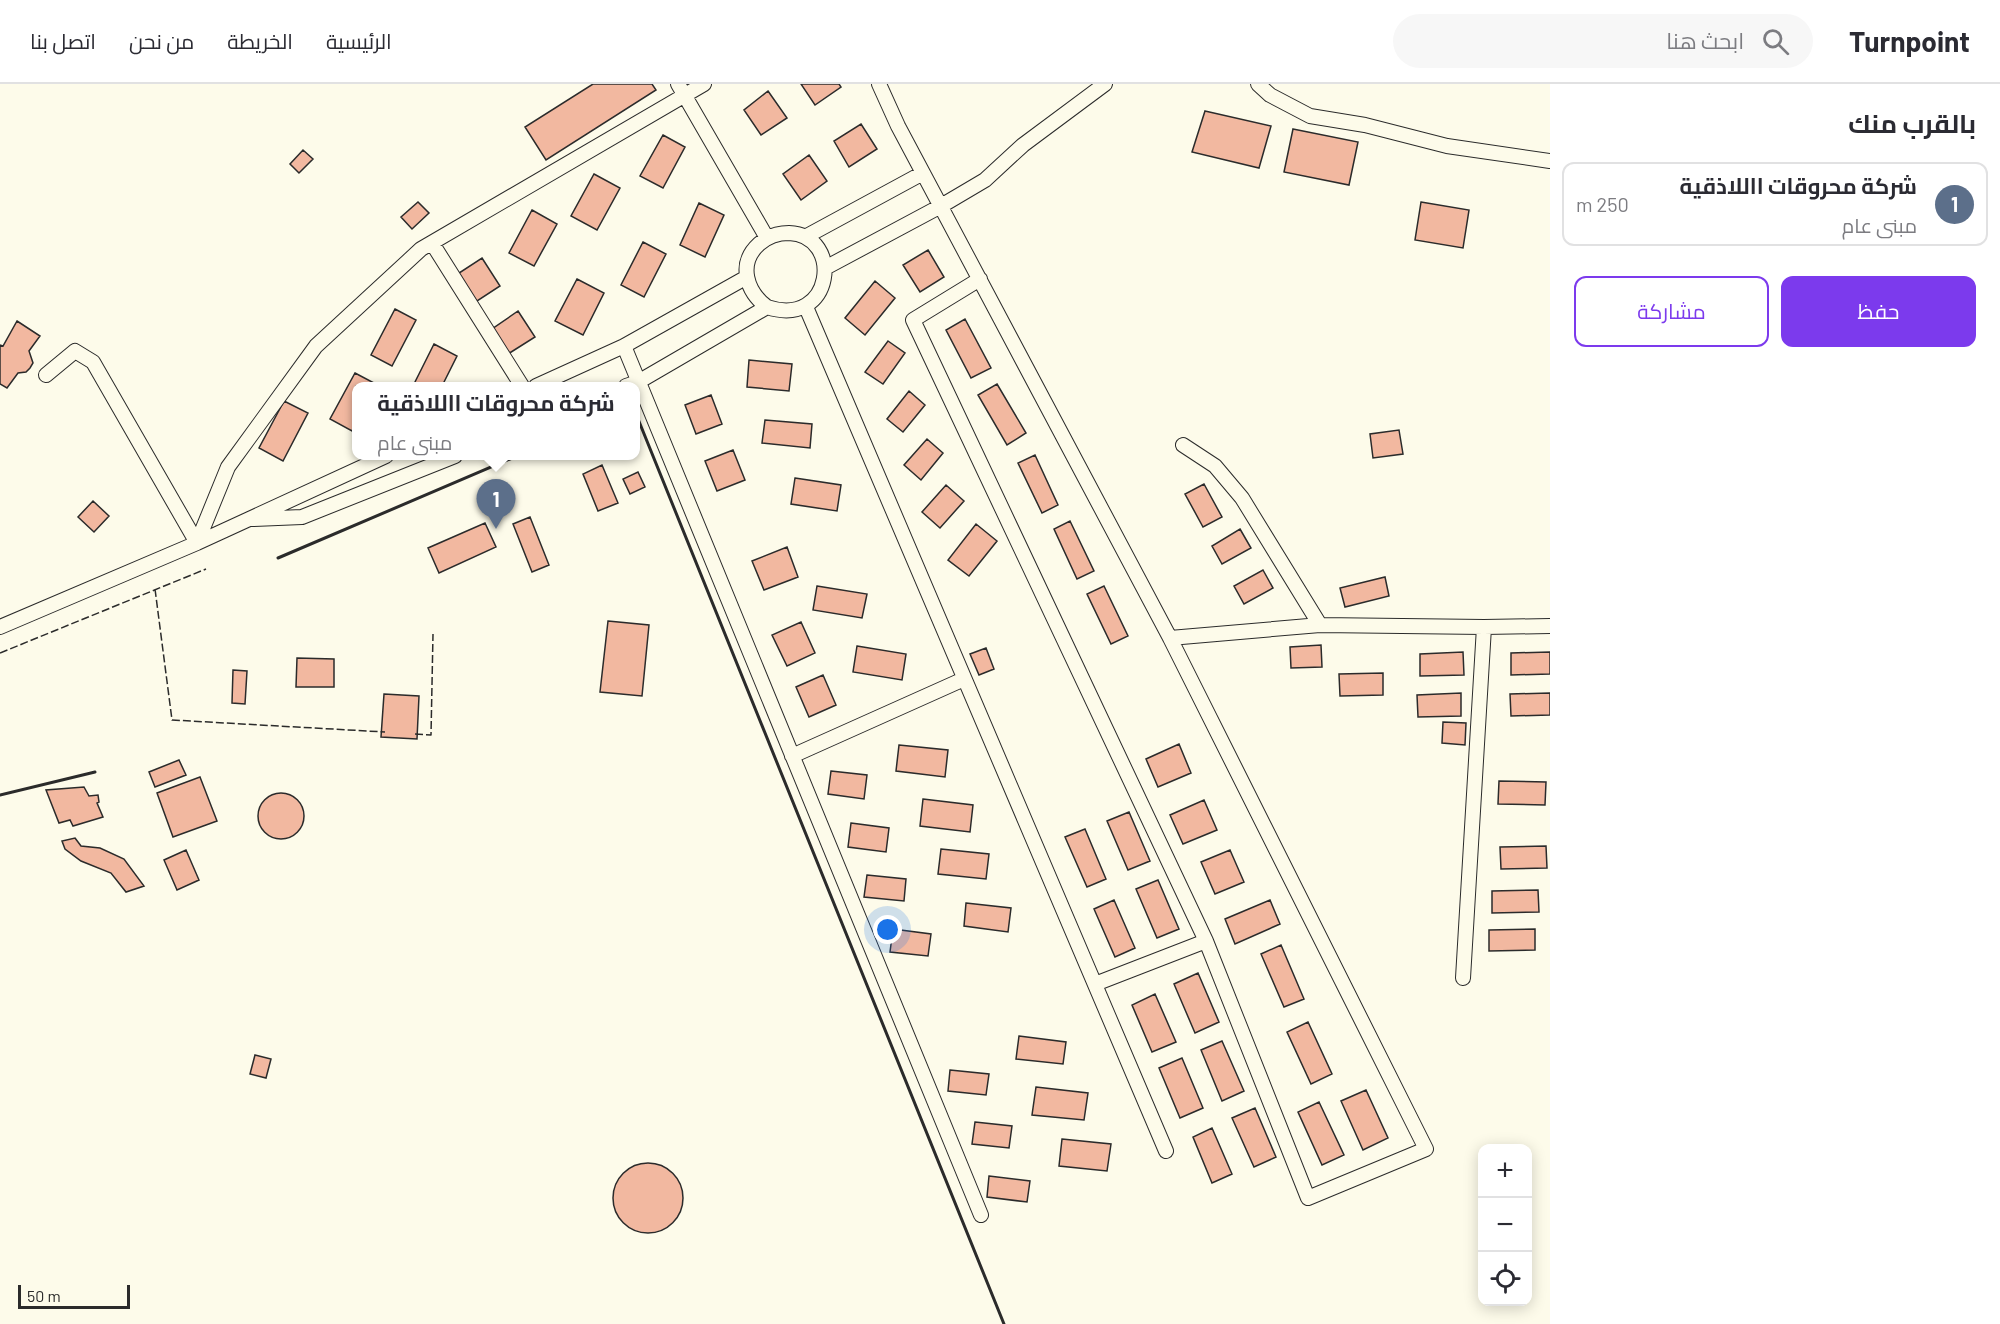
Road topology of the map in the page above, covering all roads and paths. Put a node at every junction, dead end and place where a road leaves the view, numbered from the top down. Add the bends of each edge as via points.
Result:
1 (704, 84) edge
2 (879, 84) edge
3 (1104, 84) edge
4 (1258, 84) edge
5 (682, 89) edge
6 (1550, 161) edge
7 (923, 173) junction
8 (941, 206) junction
9 (805, 237) junction
10 (767, 238) junction
11 (432, 243) junction
12 (825, 268) junction
13 (747, 277) junction
14 (980, 279) junction
15 (806, 306) junction
16 (768, 307) junction
17 (624, 346) junction
18 (46, 375) dead end
19 (519, 382) edge
20 (547, 382) edge
21 (632, 382) edge
22 (636, 382) edge
23 (640, 403) edge
24 (1183, 445) dead end
25 (377, 460) edge
26 (445, 460) edge
27 (246, 520) junction
28 (197, 543) junction
29 (1320, 625) junction
30 (1550, 626) edge
31 (0, 627) edge
32 (1485, 627) junction
33 (1170, 638) junction
34 (964, 679) junction
35 (792, 756) junction
36 (1206, 941) junction
37 (1463, 978) dead end
38 (1095, 984) junction
39 (1166, 1151) dead end
40 (981, 1215) dead end

1 - 5 street
2 - 7 street
3 - 8 street via 1023,145 985,180
4 - 6 street via 1270,95 1310,116 1447,146
5 - 10 street
5 - 11 street
7 - 8 street
7 - 9 street
8 - 12 street
8 - 14 street
9 - 10 street via 780,233
9 - 12 street via 815,245
10 - 13 street via 751,255
11 - 19 street
11 - 28 street via 316,345 228,467
12 - 15 street via 821,290
13 - 16 street via 757,299
13 - 17 street
14 - 33 street
14 - 36 street via 913,320
15 - 16 street via 780,312
15 - 34 street
16 - 22 street
17 - 20 street
17 - 21 street
18 - 28 street via 75,351 93,362
23 - 35 street
24 - 29 street via 1215,466 1242,498
25 - 27 street
26 - 27 street via 302,517
27 - 28 street
28 - 31 street
29 - 32 street
29 - 33 street
30 - 32 street
32 - 37 street
33 - 36 street via 1426,1149 1308,1198
34 - 35 street
34 - 38 street
35 - 40 street
36 - 38 street
38 - 39 street

